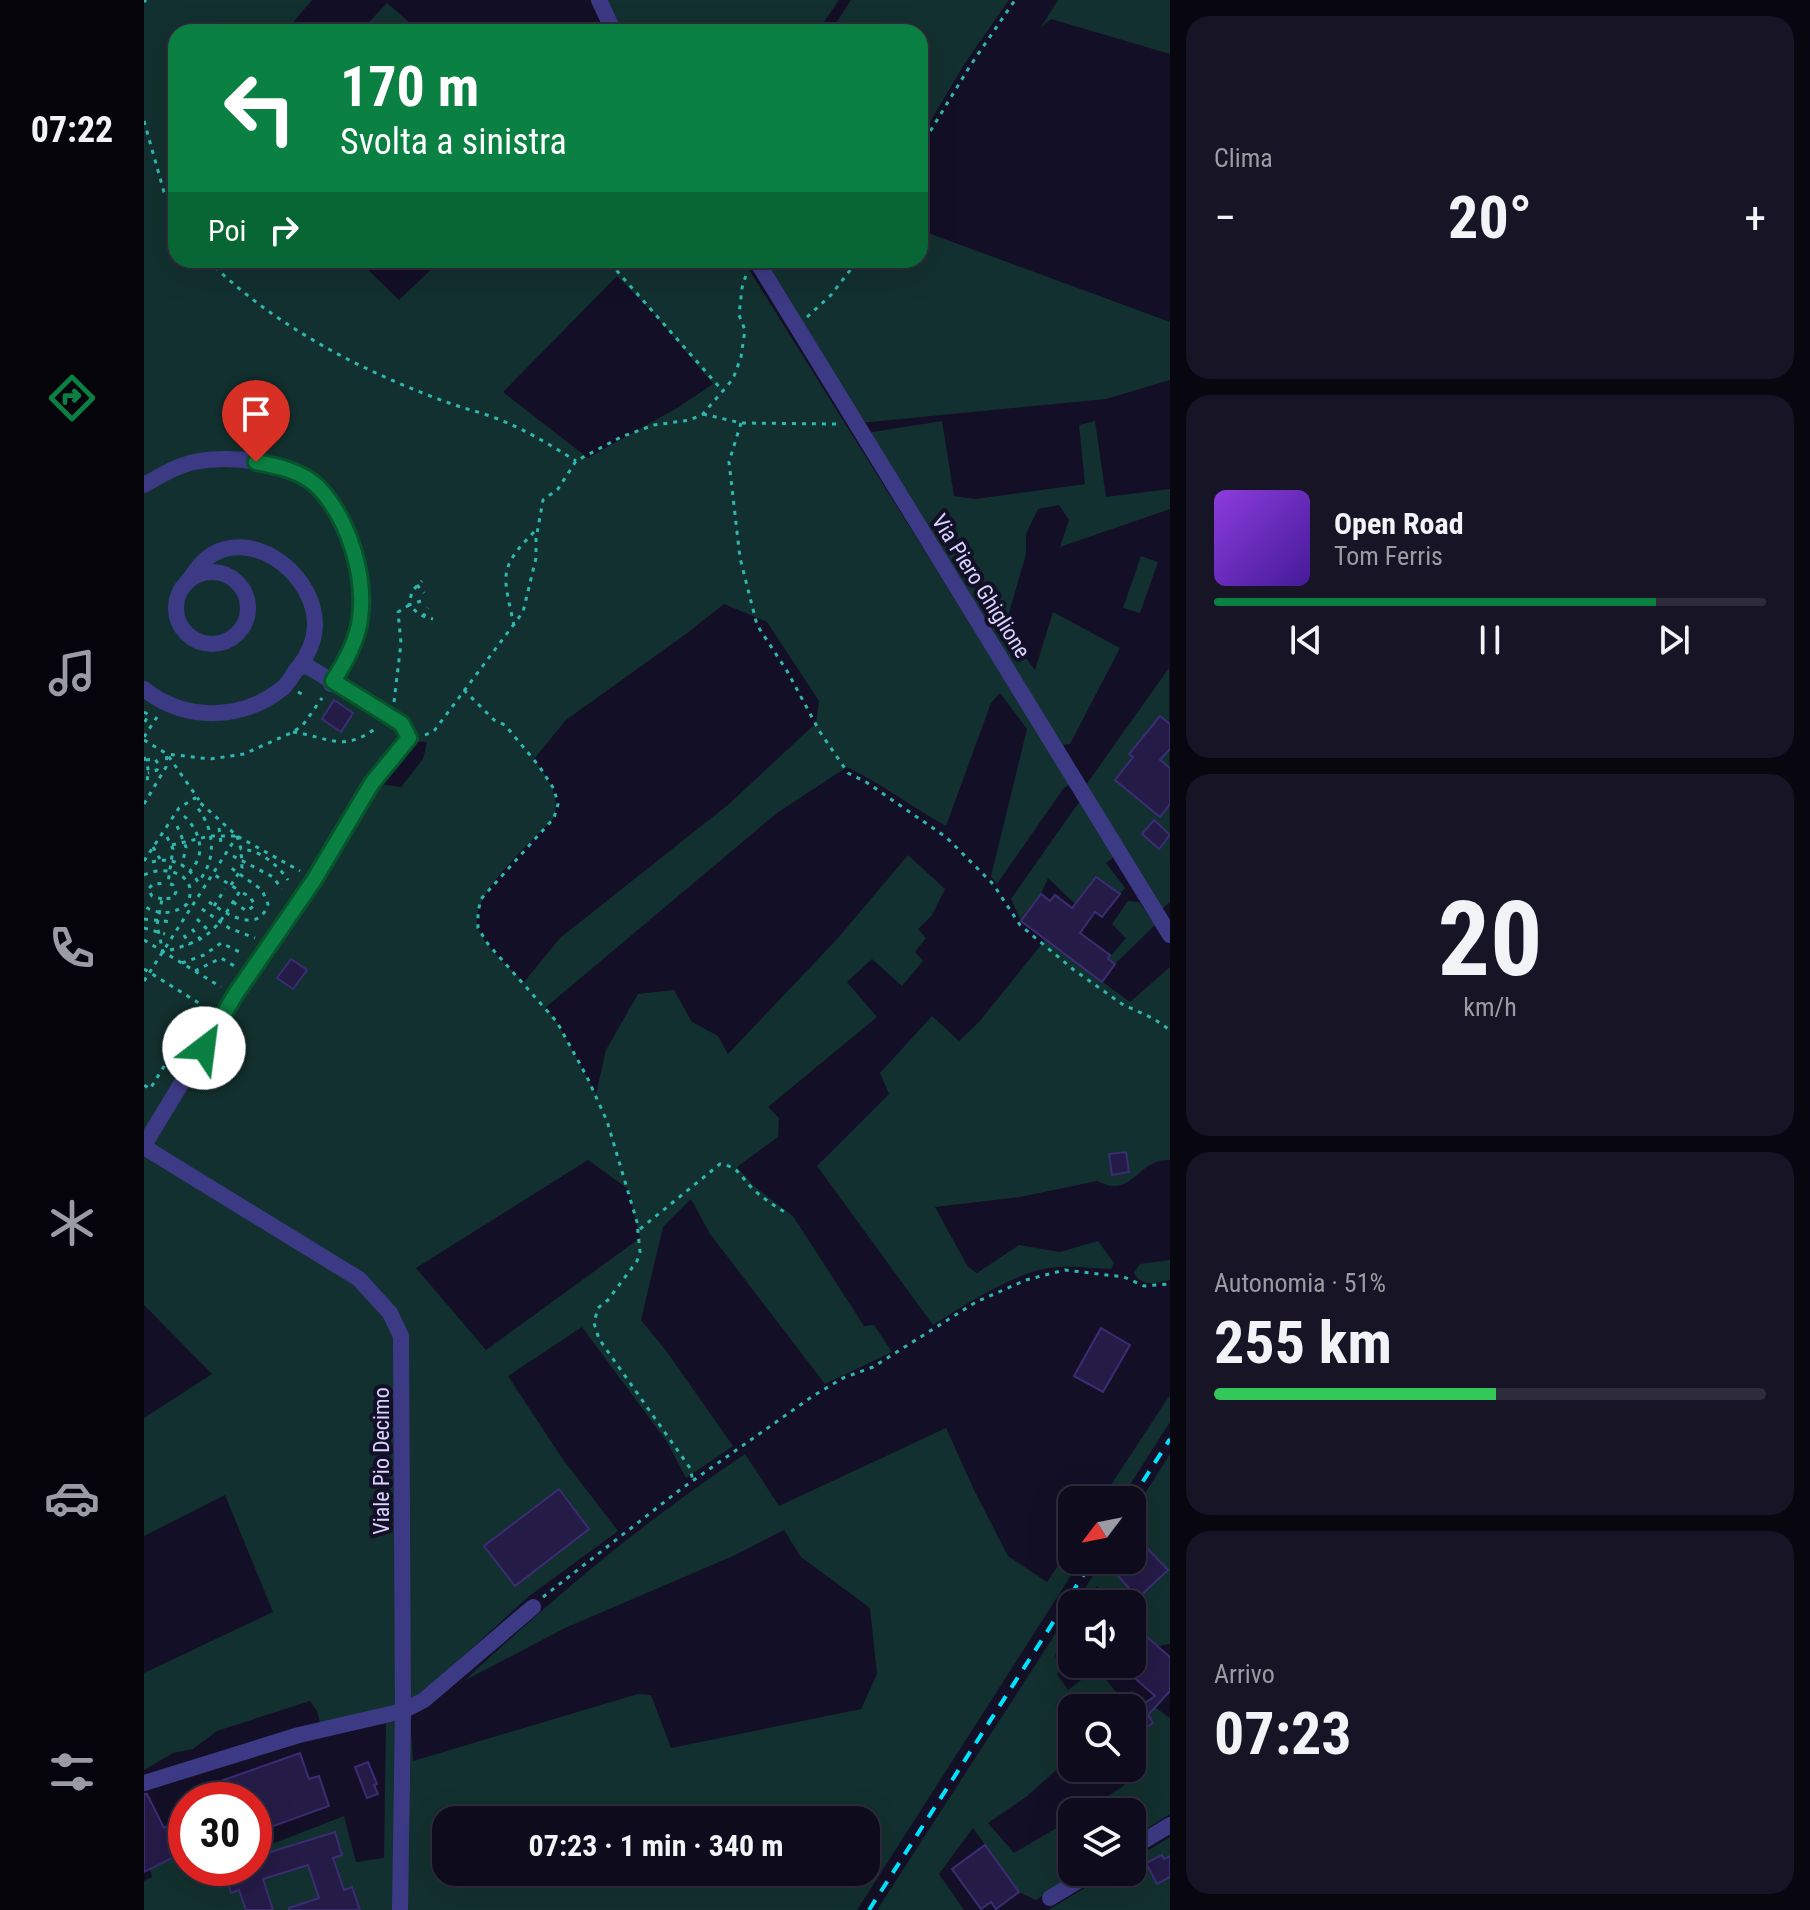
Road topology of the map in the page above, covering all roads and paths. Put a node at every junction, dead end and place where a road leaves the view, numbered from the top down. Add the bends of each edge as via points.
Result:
1 (599, 0) edge
2 (1015, 0) edge
3 (610, 24) edge
4 (144, 121) edge
5 (928, 135) edge
6 (168, 198) edge
7 (217, 268) edge
8 (614, 268) edge
9 (761, 268) edge
10 (852, 268) edge
11 (746, 275) dead end
12 (795, 325) junction
13 (722, 390) junction
14 (703, 414) junction
15 (741, 423) junction
16 (858, 427) junction
17 (576, 461) junction
18 (144, 485) edge
19 (537, 528) junction
20 (188, 581) junction
21 (424, 593) dead end
22 (421, 601) dead end
23 (409, 605) junction
24 (428, 608) dead end
25 (423, 617) junction
26 (433, 619) dead end
27 (514, 626) junction
28 (299, 667) junction
29 (332, 683) junction
30 (144, 689) edge
31 (464, 690) junction
32 (162, 710) dead end
33 (144, 712) edge
34 (393, 718) junction
35 (144, 723) edge
36 (293, 732) junction
37 (144, 738) edge
38 (407, 741) junction
39 (167, 754) junction
40 (145, 759) edge
41 (148, 773) junction
42 (159, 779) junction
43 (145, 788) edge
44 (199, 800) junction
45 (144, 804) edge
46 (197, 807) dead end
47 (184, 816) dead end
48 (177, 826) dead end
49 (219, 828) dead end
50 (222, 835) junction
51 (210, 836) junction
52 (237, 836) junction
53 (167, 837) dead end
54 (198, 838) junction
55 (185, 841) junction
56 (221, 843) dead end
57 (172, 845) junction
58 (153, 847) junction
59 (241, 849) junction
60 (233, 856) dead end
61 (160, 859) junction
62 (243, 860) junction
63 (144, 861) edge
64 (172, 861) junction
65 (152, 862) dead end
66 (182, 865) junction
67 (227, 865) dead end
68 (170, 871) junction
69 (190, 871) junction
70 (240, 873) junction
71 (213, 874) junction
72 (144, 875) edge
73 (203, 875) junction
74 (209, 880) junction
75 (288, 880) dead end
76 (314, 880) junction
77 (168, 883) junction
78 (231, 885) junction
79 (225, 889) dead end
80 (282, 889) dead end
81 (240, 891) junction
82 (162, 899) junction
83 (209, 902) dead end
84 (233, 902) junction
85 (144, 906) edge
86 (214, 906) junction
87 (202, 909) dead end
88 (159, 912) junction
89 (226, 913) junction
90 (144, 919) edge
91 (197, 919) dead end
92 (158, 922) junction
93 (173, 922) dead end
94 (220, 922) junction
95 (144, 928) edge
96 (192, 929) dead end
97 (211, 933) junction
98 (158, 934) junction
99 (165, 934) dead end
100 (184, 935) dead end
101 (1170, 935) edge
102 (255, 938) dead end
103 (144, 940) edge
104 (201, 940) junction
105 (190, 945) junction
106 (163, 952) junction
107 (244, 954) dead end
108 (182, 963) junction
109 (236, 967) dead end
110 (144, 969) edge
111 (195, 971) junction
112 (150, 972) junction
113 (144, 981) edge
114 (235, 995) junction
115 (1170, 1030) edge
116 (144, 1085) edge
117 (144, 1146) edge
118 (786, 1213) dead end
119 (639, 1230) junction
120 (1170, 1284) edge
121 (693, 1481) junction
122 (533, 1607) joint
123 (403, 1711) junction
124 (144, 1783) edge
125 (1170, 1825) edge
126 (1146, 1840) edge
127 (1070, 1886) edge
128 (1050, 1898) dead end
129 (400, 1910) edge

1 - 3 street
2 - 5 path
4 - 6 path
7 - 17 path via 267,310 351,361 519,428
8 - 13 path
9 - 12 street, Via Piero Ghiglione
10 - 12 path via 815,312
11 - 13 path via 739,315 745,330 741,357 733,379
12 - 16 street, Via Piero Ghiglione
13 - 14 path
14 - 15 path
14 - 17 path via 621,437
15 - 16 path
15 - 115 path via 729,462 740,558 757,625 848,773 946,837 993,884 1020,925 1074,970
16 - 101 street, Via Piero Ghiglione
17 - 19 path via 558,489 543,500
18 - 29 street via 174,468 235,459 291,471 317,486 345,531 361,592 360,622
19 - 27 path via 527,600
19 - 27 path via 505,570
20 - 20 street via 180,591 177,615 189,635 221,643 239,632 247,600 234,579 211,572
20 - 28 street via 201,564 225,550 251,548 280,562 303,587 314,616 313,639
21 - 23 path via 420,583
22 - 23 path
23 - 25 path
23 - 34 path via 398,612 401,636
24 - 25 path
25 - 26 path
27 - 31 path
28 - 29 street via 307,666
28 - 30 street via 289,682 263,701 219,713 177,708
29 - 34 street
29 - 36 path
31 - 38 path via 434,731
31 - 119 path via 511,732 539,766 558,804 554,818 481,899 478,928 557,1022 587,1077 611,1132
32 - 37 path
33 - 35 path via 149,715
34 - 36 path via 344,742
34 - 38 street via 409,732
36 - 39 path via 227,757
37 - 39 path
38 - 76 street via 372,783
39 - 42 path
39 - 44 path
40 - 41 path
40 - 41 path via 159,765
41 - 43 path
42 - 43 path
42 - 45 path
44 - 52 path
44 - 58 path via 179,808
46 - 51 path
47 - 54 path
48 - 55 path
49 - 50 path
50 - 51 path
50 - 52 path
50 - 56 path
51 - 54 path
51 - 73 path via 212,855
52 - 59 path
52 - 71 path
52 - 76 path
53 - 57 path
54 - 55 path
54 - 69 path via 199,859
55 - 57 path
55 - 66 path
57 - 64 path
58 - 61 path
58 - 63 path
59 - 62 path
59 - 75 path via 269,860
60 - 62 path
61 - 64 path
61 - 65 path
62 - 70 path
62 - 80 path via 273,877
64 - 66 path
64 - 68 path
66 - 69 path
67 - 70 path
68 - 72 path
68 - 77 path
68 - 88 path via 187,881 191,894 180,909
69 - 73 path via 198,882
70 - 78 path
70 - 89 path via 262,890 267,909 256,920
71 - 74 path
71 - 78 path
73 - 74 path
74 - 106 path
76 - 114 street
77 - 82 path via 176,895
77 - 82 path via 149,886 152,896
78 - 81 path
79 - 86 path
81 - 84 path
81 - 84 path via 255,905 247,911
82 - 88 path
83 - 86 path
84 - 89 path
85 - 88 path
86 - 89 path
87 - 94 path
88 - 92 path
89 - 94 path
90 - 92 path
91 - 97 path
92 - 93 path
92 - 98 path
94 - 97 path
94 - 102 path
95 - 98 path
96 - 104 path
97 - 104 path
98 - 99 path
98 - 106 path
100 - 105 path
103 - 106 path
104 - 105 path
105 - 106 path
106 - 108 path
106 - 112 path
107 - 108 path via 221,943
108 - 111 path
109 - 111 path via 221,958
110 - 112 path
111 - 114 path
112 - 113 path
112 - 116 path via 202,1005 150,1089
114 - 117 street
117 - 123 street, Viale Pio Decimo via 359,1279 398,1328 403,1348
118 - 119 path via 730,1165 720,1164
119 - 121 path via 640,1252 633,1269 598,1308 594,1323 606,1349 672,1438
120 - 121 path via 1144,1286 1124,1277 1065,1270 1026,1280 976,1302 873,1367 813,1396
121 - 122 path
122 - 123 street via 424,1700
123 - 124 street via 299,1735
123 - 129 street, Viale Pio Decimo
125 - 126 street
127 - 128 street

